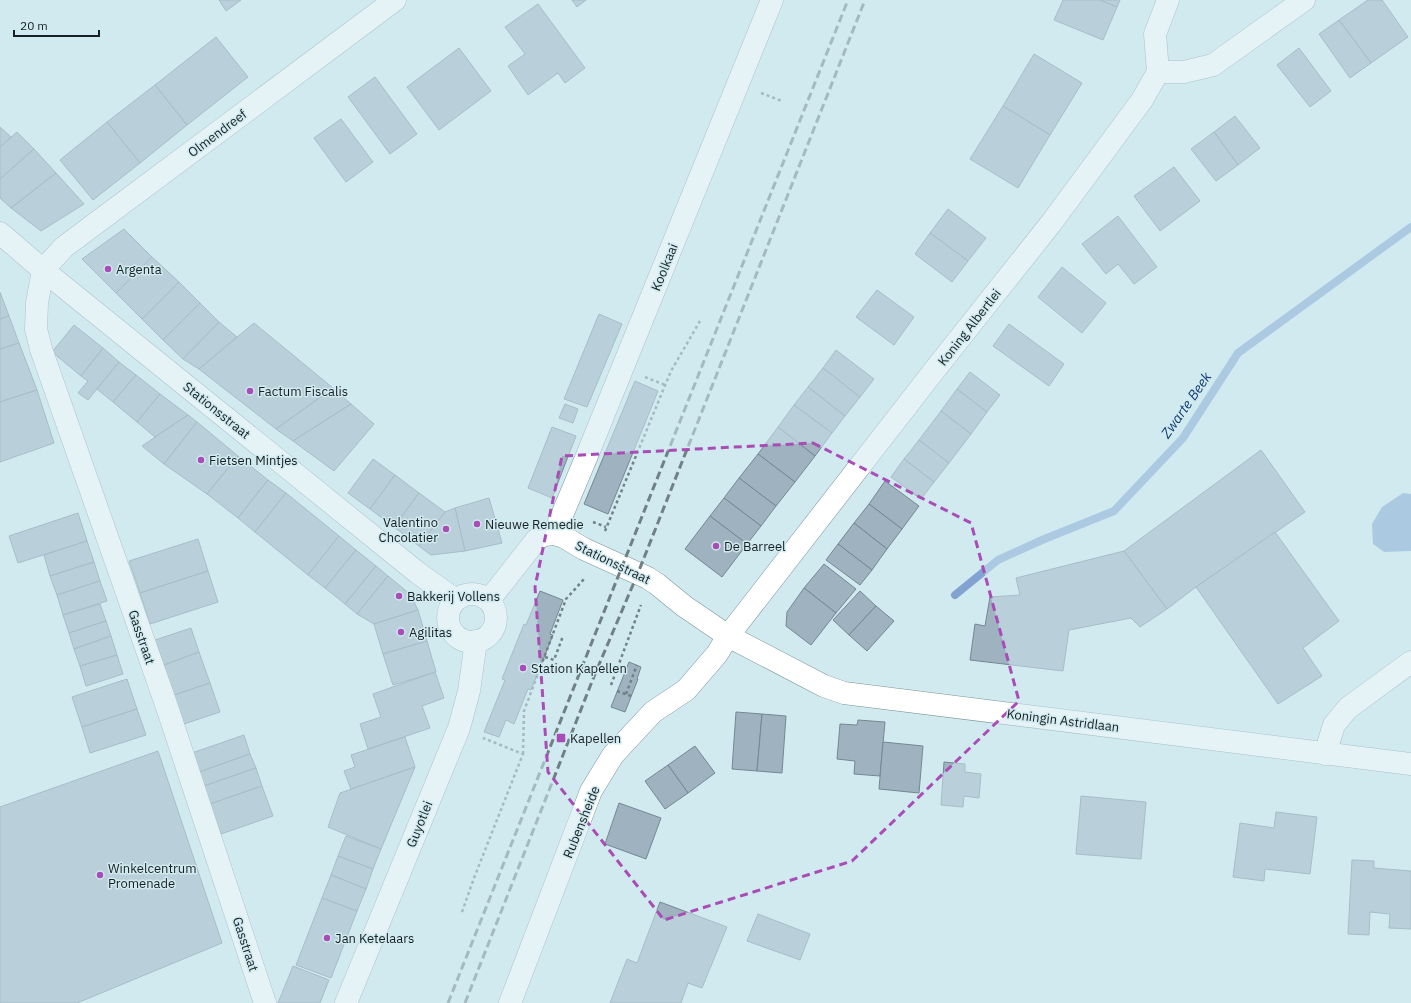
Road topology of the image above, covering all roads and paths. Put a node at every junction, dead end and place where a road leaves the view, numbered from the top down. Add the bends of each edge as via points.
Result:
1 (395, 0) edge
2 (772, 0) edge
3 (1168, 0) edge
4 (1304, 0) edge
5 (1158, 72) junction
6 (772, 97) dead end
7 (782, 101) dead end
8 (0, 233) edge
9 (43, 270) junction
10 (700, 321) dead end
11 (554, 534) junction
12 (595, 554) junction
13 (657, 584) junction
14 (456, 600) junction
15 (489, 600) junction
16 (563, 636) dead end
17 (728, 636) junction
18 (476, 641) junction
19 (545, 657) junction
20 (1411, 662) edge
21 (637, 665) dead end
22 (611, 685) dead end
23 (617, 691) dead end
24 (626, 694) junction
25 (631, 696) dead end
26 (458, 728) junction
27 (524, 754) junction
28 (1325, 754) junction
29 (1411, 764) edge
30 (462, 912) dead end
31 (266, 1003) edge
32 (346, 1003) edge
33 (510, 1003) edge

1 - 9 street, Olmendreef via 64,247
2 - 11 street, Koolkaai
3 - 5 street via 1154,34
4 - 5 street via 1213,65 1184,72
5 - 17 street, Koning Albertlei via 1142,100 1052,222
6 - 7 path
8 - 9 street, Stationsstraat
9 - 14 street, Stationsstraat via 418,573
9 - 31 street, Gasstraat via 37,303 36,329 41,349 167,707
10 - 12 path via 671,371
11 - 12 street, Stationsstraat
11 - 15 street via 537,539
12 - 13 street, Stationsstraat
12 - 19 path via 585,579 566,599
13 - 17 street, Stationsstraat
13 - 22 path via 641,604
14 - 15 street via 467,594 479,594
14 - 18 street via 450,608 450,628 466,641
15 - 18 street via 495,609 495,624 486,637
16 - 19 path via 554,660
17 - 28 street, Koningin Astridlaan via 824,686 844,693
17 - 33 street, Rubensheide via 717,654 686,690 653,712 613,755 591,791
18 - 26 street, Guyotlei via 469,690
19 - 27 path via 524,711
20 - 28 street via 1348,708 1334,724
21 - 24 path
23 - 24 path
24 - 25 path
26 - 27 path
26 - 32 street, Guyotlei
27 - 30 path
28 - 29 street, Koningin Astridlaan

